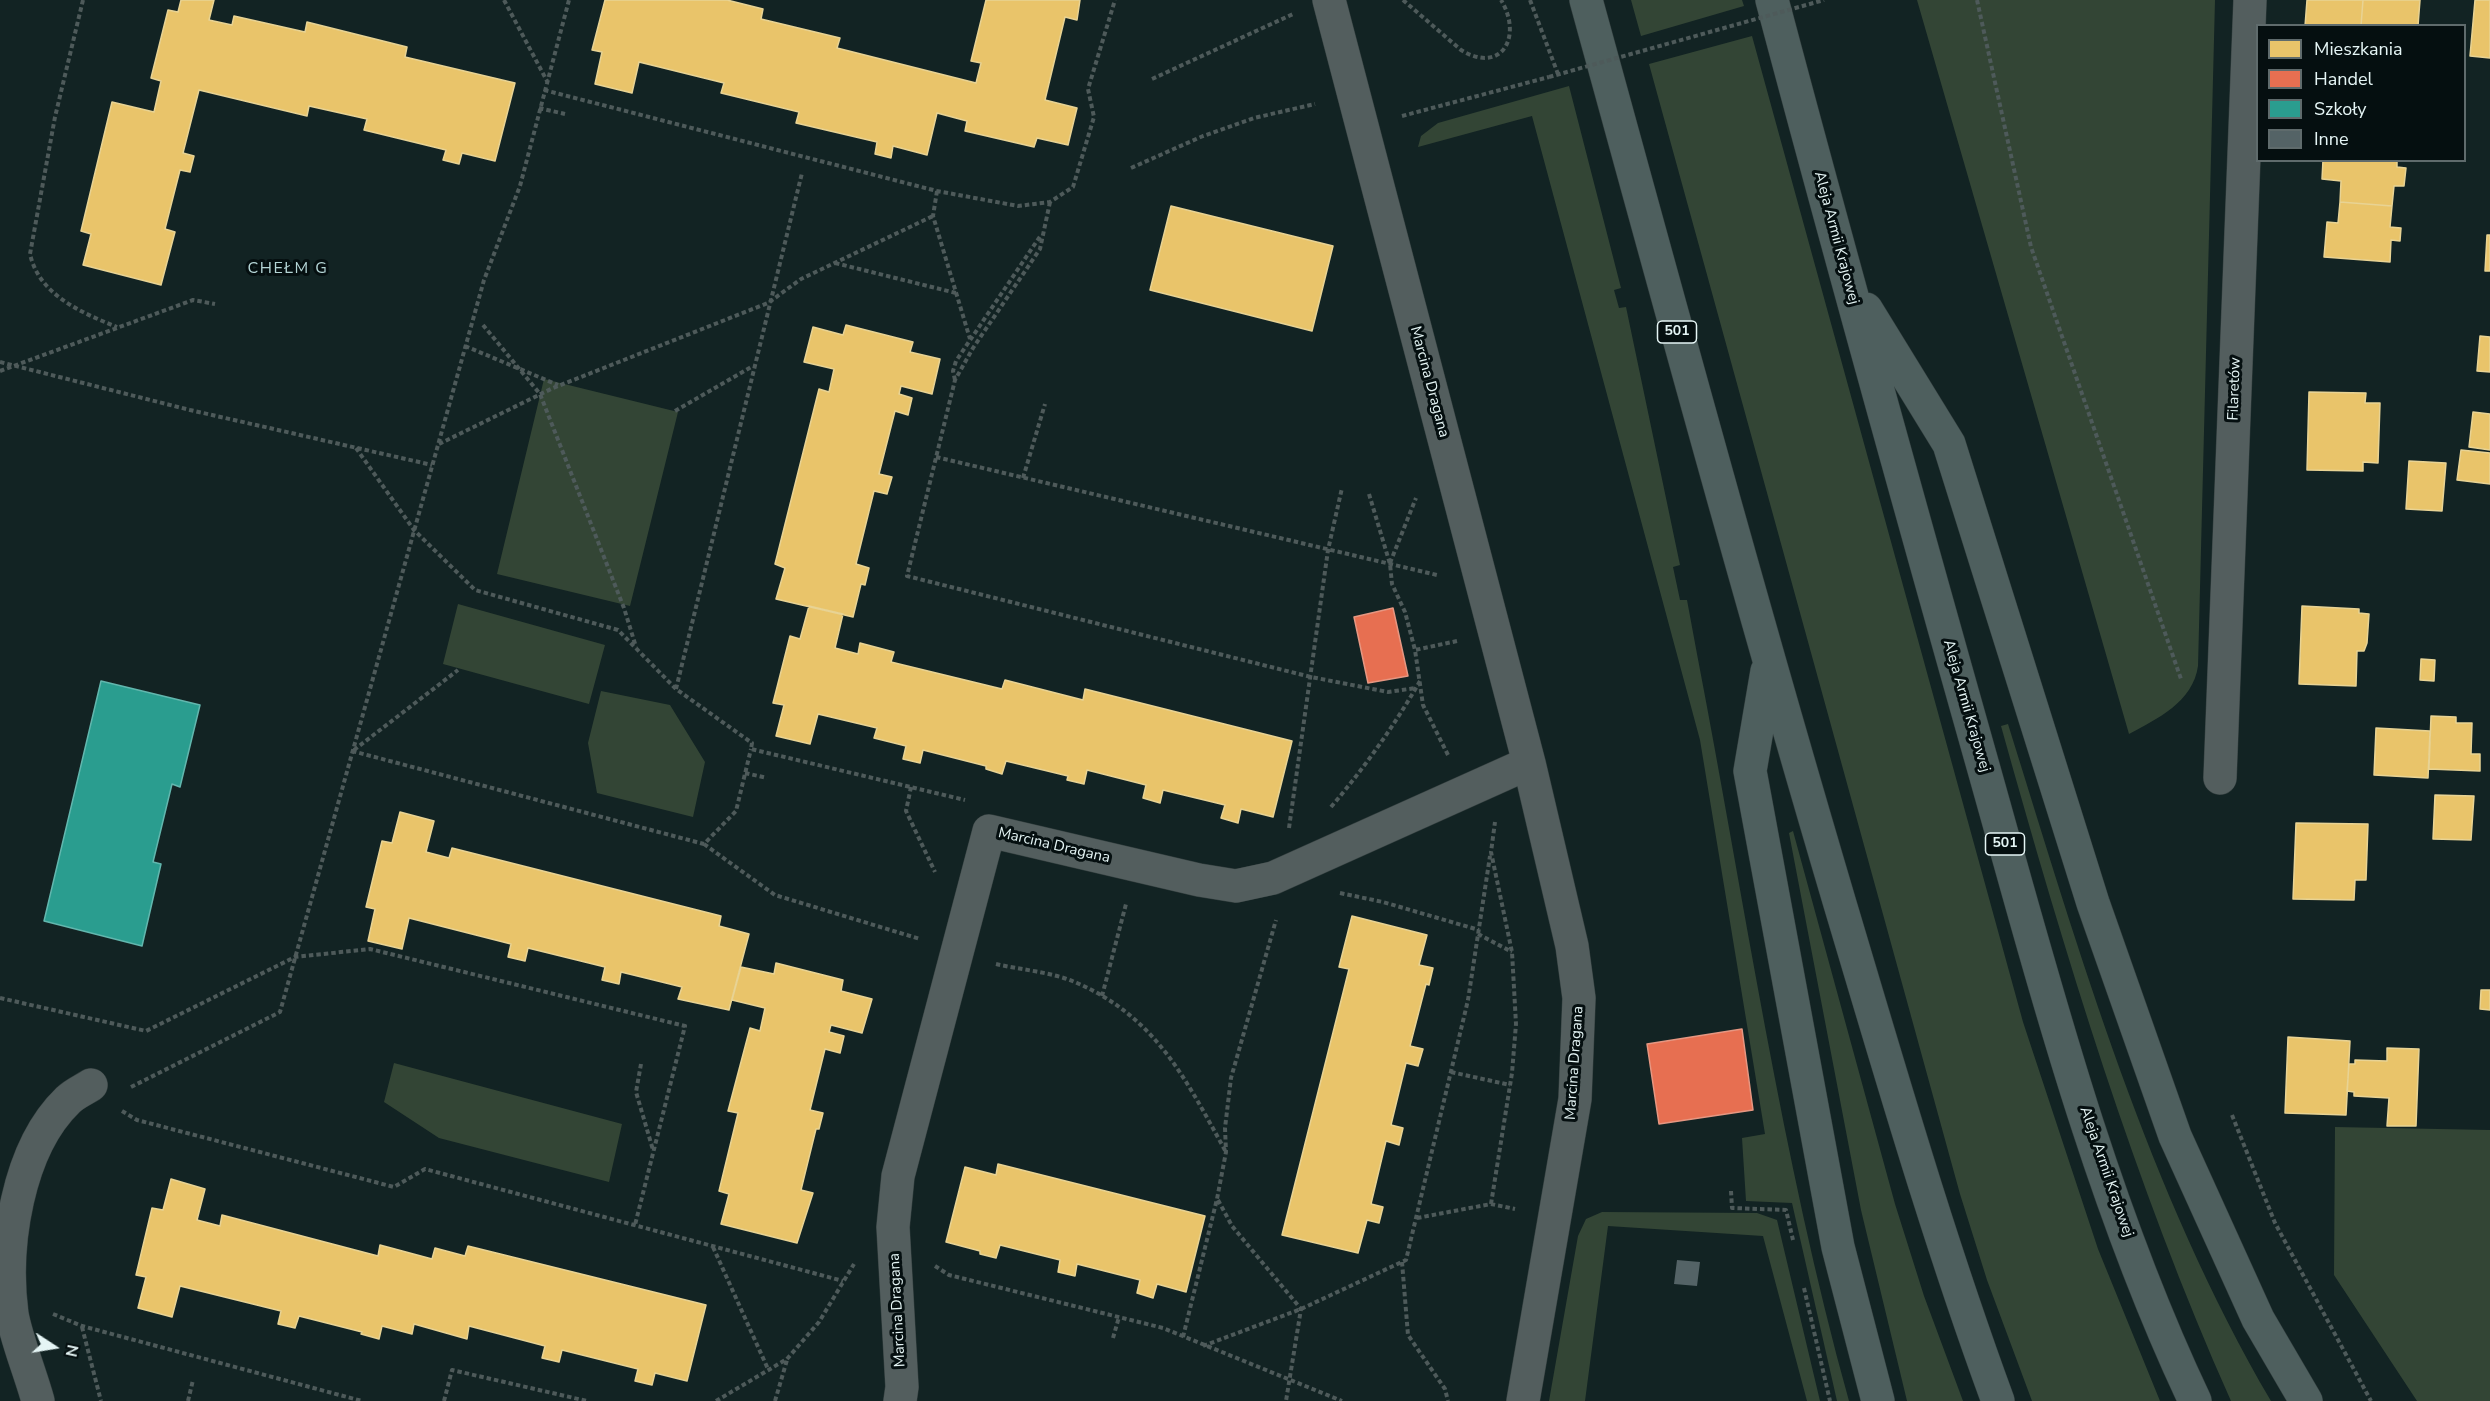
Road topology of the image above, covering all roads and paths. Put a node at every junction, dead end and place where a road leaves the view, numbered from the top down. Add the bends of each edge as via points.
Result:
1 (83, 0) edge
2 (504, 0) edge
3 (569, 0) edge
4 (1115, 0) edge
5 (1403, 0) edge
6 (1501, 0) edge
7 (1530, 0) edge
8 (1586, 0) edge
9 (1772, 0) edge
10 (1824, 0) edge
11 (1977, 0) edge
12 (2250, 0) edge
13 (1315, 5) edge
14 (1558, 74) junction
15 (1152, 79) dead end
16 (547, 81) junction
17 (544, 90) junction
18 (1325, 102) dead end
19 (539, 108) junction
20 (565, 114) dead end
21 (1398, 117) dead end
22 (1131, 168) dead end
23 (802, 173) dead end
24 (937, 191) junction
25 (1050, 202) junction
26 (933, 216) junction
27 (1043, 232) junction
28 (835, 263) junction
29 (1846, 277) junction
30 (956, 293) junction
31 (768, 303) junction
32 (215, 304) dead end
33 (483, 325) dead end
34 (117, 327) junction
35 (970, 340) junction
36 (465, 346) junction
37 (973, 348) junction
38 (0, 362) edge
39 (11, 365) junction
40 (753, 365) junction
41 (519, 369) junction
42 (0, 371) edge
43 (955, 380) junction
44 (558, 386) junction
45 (540, 394) junction
46 (1045, 404) dead end
47 (675, 411) dead end
48 (438, 444) junction
49 (356, 448) junction
50 (936, 457) junction
51 (432, 465) junction
52 (1023, 478) junction
53 (1342, 488) dead end
54 (1369, 494) dead end
55 (1418, 494) dead end
56 (414, 530) junction
57 (1329, 550) junction
58 (1390, 564) junction
59 (1439, 576) dead end
60 (1465, 639) dead end
61 (636, 649) junction
62 (1415, 650) junction
63 (1769, 664) junction
64 (458, 670) dead end
65 (1311, 677) junction
66 (1420, 681) junction
67 (2182, 682) dead end
68 (1416, 688) junction
69 (676, 689) junction
70 (751, 749) junction
71 (352, 751) junction
72 (1529, 763) junction
73 (746, 773) junction
74 (767, 778) dead end
75 (2220, 778) dead end
76 (1483, 784) junction
77 (911, 787) junction
78 (971, 801) dead end
79 (1324, 815) dead end
80 (704, 843) junction
81 (1491, 852) junction
82 (1136, 866) junction
83 (1282, 874) junction
84 (939, 880) dead end
85 (1335, 892) dead end
86 (1478, 932) junction
87 (958, 950) junction
88 (1512, 952) junction
89 (295, 957) junction
90 (1102, 996) junction
91 (0, 998) edge
92 (641, 1064) dead end
93 (1451, 1071) junction
94 (1510, 1084) junction
95 (125, 1090) dead end
96 (102, 1096) joint
97 (2232, 1115) dead end
98 (654, 1151) junction
99 (1226, 1152) junction
100 (1731, 1191) dead end
101 (1217, 1199) junction
102 (1418, 1218) junction
103 (635, 1225) junction
104 (713, 1246) junction
105 (1795, 1249) dead end
106 (858, 1256) dead end
107 (1402, 1262) junction
108 (933, 1265) dead end
109 (843, 1281) junction
110 (1803, 1284) dead end
111 (47, 1307) dead end
112 (1301, 1309) junction
113 (1119, 1317) junction
114 (81, 1326) junction
115 (1183, 1337) junction
116 (1113, 1338) dead end
117 (1203, 1346) junction
118 (787, 1359) junction
119 (768, 1369) junction
120 (193, 1380) dead end
121 (1291, 1382) junction
122 (336, 1394) junction
123 (38, 1401) edge
124 (101, 1401) edge
125 (188, 1401) edge
126 (334, 1401) edge
127 (362, 1401) edge
128 (444, 1401) edge
129 (587, 1401) edge
130 (716, 1401) edge
131 (775, 1401) edge
132 (900, 1401) edge
133 (1286, 1401) edge
134 (1342, 1401) edge
135 (1448, 1401) edge
136 (1522, 1401) edge
137 (1830, 1401) edge
138 (1878, 1401) edge
139 (1998, 1401) edge
140 (2195, 1401) edge
141 (2306, 1401) edge
142 (2371, 1401) edge

1 - 34 path via 55,117 30,254 33,267 50,290 71,307
2 - 16 path
3 - 16 path
4 - 25 path via 1088,89 1094,117 1073,187
5 - 6 path via 1461,50 1486,58 1501,52 1510,37 1511,22
7 - 14 path
8 - 63 main road, 501
9 - 29 main road, Aleja Armii Krajowej / 501
10 - 14 path, bridge
11 - 67 path via 2031,247
12 - 75 street, Filaretów
13 - 15 path
13 - 72 street, Marcina Dragana
14 - 21 path
16 - 17 path
17 - 19 path
17 - 24 path
18 - 22 path via 1254,118
19 - 20 path
19 - 36 path via 520,186 484,280
23 - 31 path
24 - 25 path via 1018,206
24 - 26 path
25 - 27 path
26 - 28 path
26 - 30 path
27 - 35 path
27 - 37 path via 1040,249
28 - 30 path
28 - 31 path via 801,279
29 - 140 main road, Aleja Armii Krajowej / 501 via 2044,983 2122,1224
29 - 141 main road via 1949,444 2093,903 2175,1136 2258,1319
30 - 35 path
31 - 40 path
31 - 44 path
32 - 34 path via 193,300
33 - 41 path
34 - 39 path
35 - 37 path
35 - 43 path via 956,361
36 - 41 path
36 - 48 path
37 - 43 path
38 - 39 path
39 - 42 path
39 - 49 path
40 - 47 path
40 - 69 path
41 - 44 path
41 - 45 path
43 - 50 path
44 - 45 path
45 - 48 path
45 - 61 path via 624,608
46 - 52 path
48 - 51 path
49 - 51 path
49 - 56 path
50 - 52 path
50 - 65 path via 907,576
51 - 56 path
52 - 57 path
53 - 57 path
54 - 58 path
55 - 58 path
56 - 61 path via 475,590 618,630
56 - 71 path
57 - 58 path
57 - 65 path
58 - 59 path
58 - 62 path via 1392,584 1405,612
60 - 62 path
61 - 69 path
62 - 66 path
63 - 138 main road via 1750,771 1838,1247
63 - 139 main road, 501 via 1914,1151
64 - 71 path
65 - 68 path via 1388,692
65 - 83 path
66 - 68 path
66 - 76 path via 1423,705 1440,743
68 - 79 path via 1360,774
69 - 70 path via 752,743
70 - 73 path
70 - 77 path
71 - 80 path
71 - 89 path
72 - 76 street, Marcina Dragana
72 - 136 street, Marcina Dragana via 1572,946 1579,998 1575,1099
73 - 74 path
73 - 80 path via 736,811
76 - 81 path via 1496,811
76 - 83 street, Marcina Dragana
77 - 78 path
77 - 84 path via 906,811
80 - 87 path via 775,895
81 - 86 path
81 - 88 path
82 - 83 street, Marcina Dragana via 1236,886
82 - 87 street, Marcina Dragana via 989,831
82 - 90 path
83 - 99 path via 1286,885 1231,1078
85 - 86 path via 1383,902
86 - 88 path
86 - 93 path
87 - 90 path via 996,964 1075,982
87 - 132 street, Marcina Dragana via 898,1176 893,1227
88 - 94 path via 1516,1024
89 - 91 path via 146,1031
89 - 95 path via 280,1012
89 - 98 path via 370,949 685,1026
90 - 99 path via 1138,1020 1174,1062
92 - 98 path via 636,1092
93 - 94 path
93 - 102 path
94 - 102 path via 1491,1204
96 - 103 path via 137,1120 394,1187 426,1169
96 - 123 street via 69,1098 47,1124 24,1176 12,1230 8,1277 12,1316
97 - 142 path via 2275,1222
98 - 103 path
99 - 101 path
100 - 105 path via 1732,1208 1786,1210
101 - 112 path via 1232,1226
101 - 115 path
102 - 107 path via 1406,1260
103 - 104 path
104 - 109 path
104 - 119 path
106 - 109 path
107 - 112 path
107 - 135 path via 1408,1335 1445,1389
108 - 113 path via 949,1275
109 - 118 path via 819,1322
110 - 137 path
111 - 114 path via 53,1314
112 - 117 path
112 - 121 path
113 - 115 path
113 - 116 path
114 - 122 path
114 - 124 path
115 - 117 path
117 - 121 path
118 - 119 path
118 - 131 path
119 - 130 path
120 - 125 path
121 - 133 path
121 - 134 path
122 - 126 path
122 - 127 path
128 - 129 path via 452,1370

